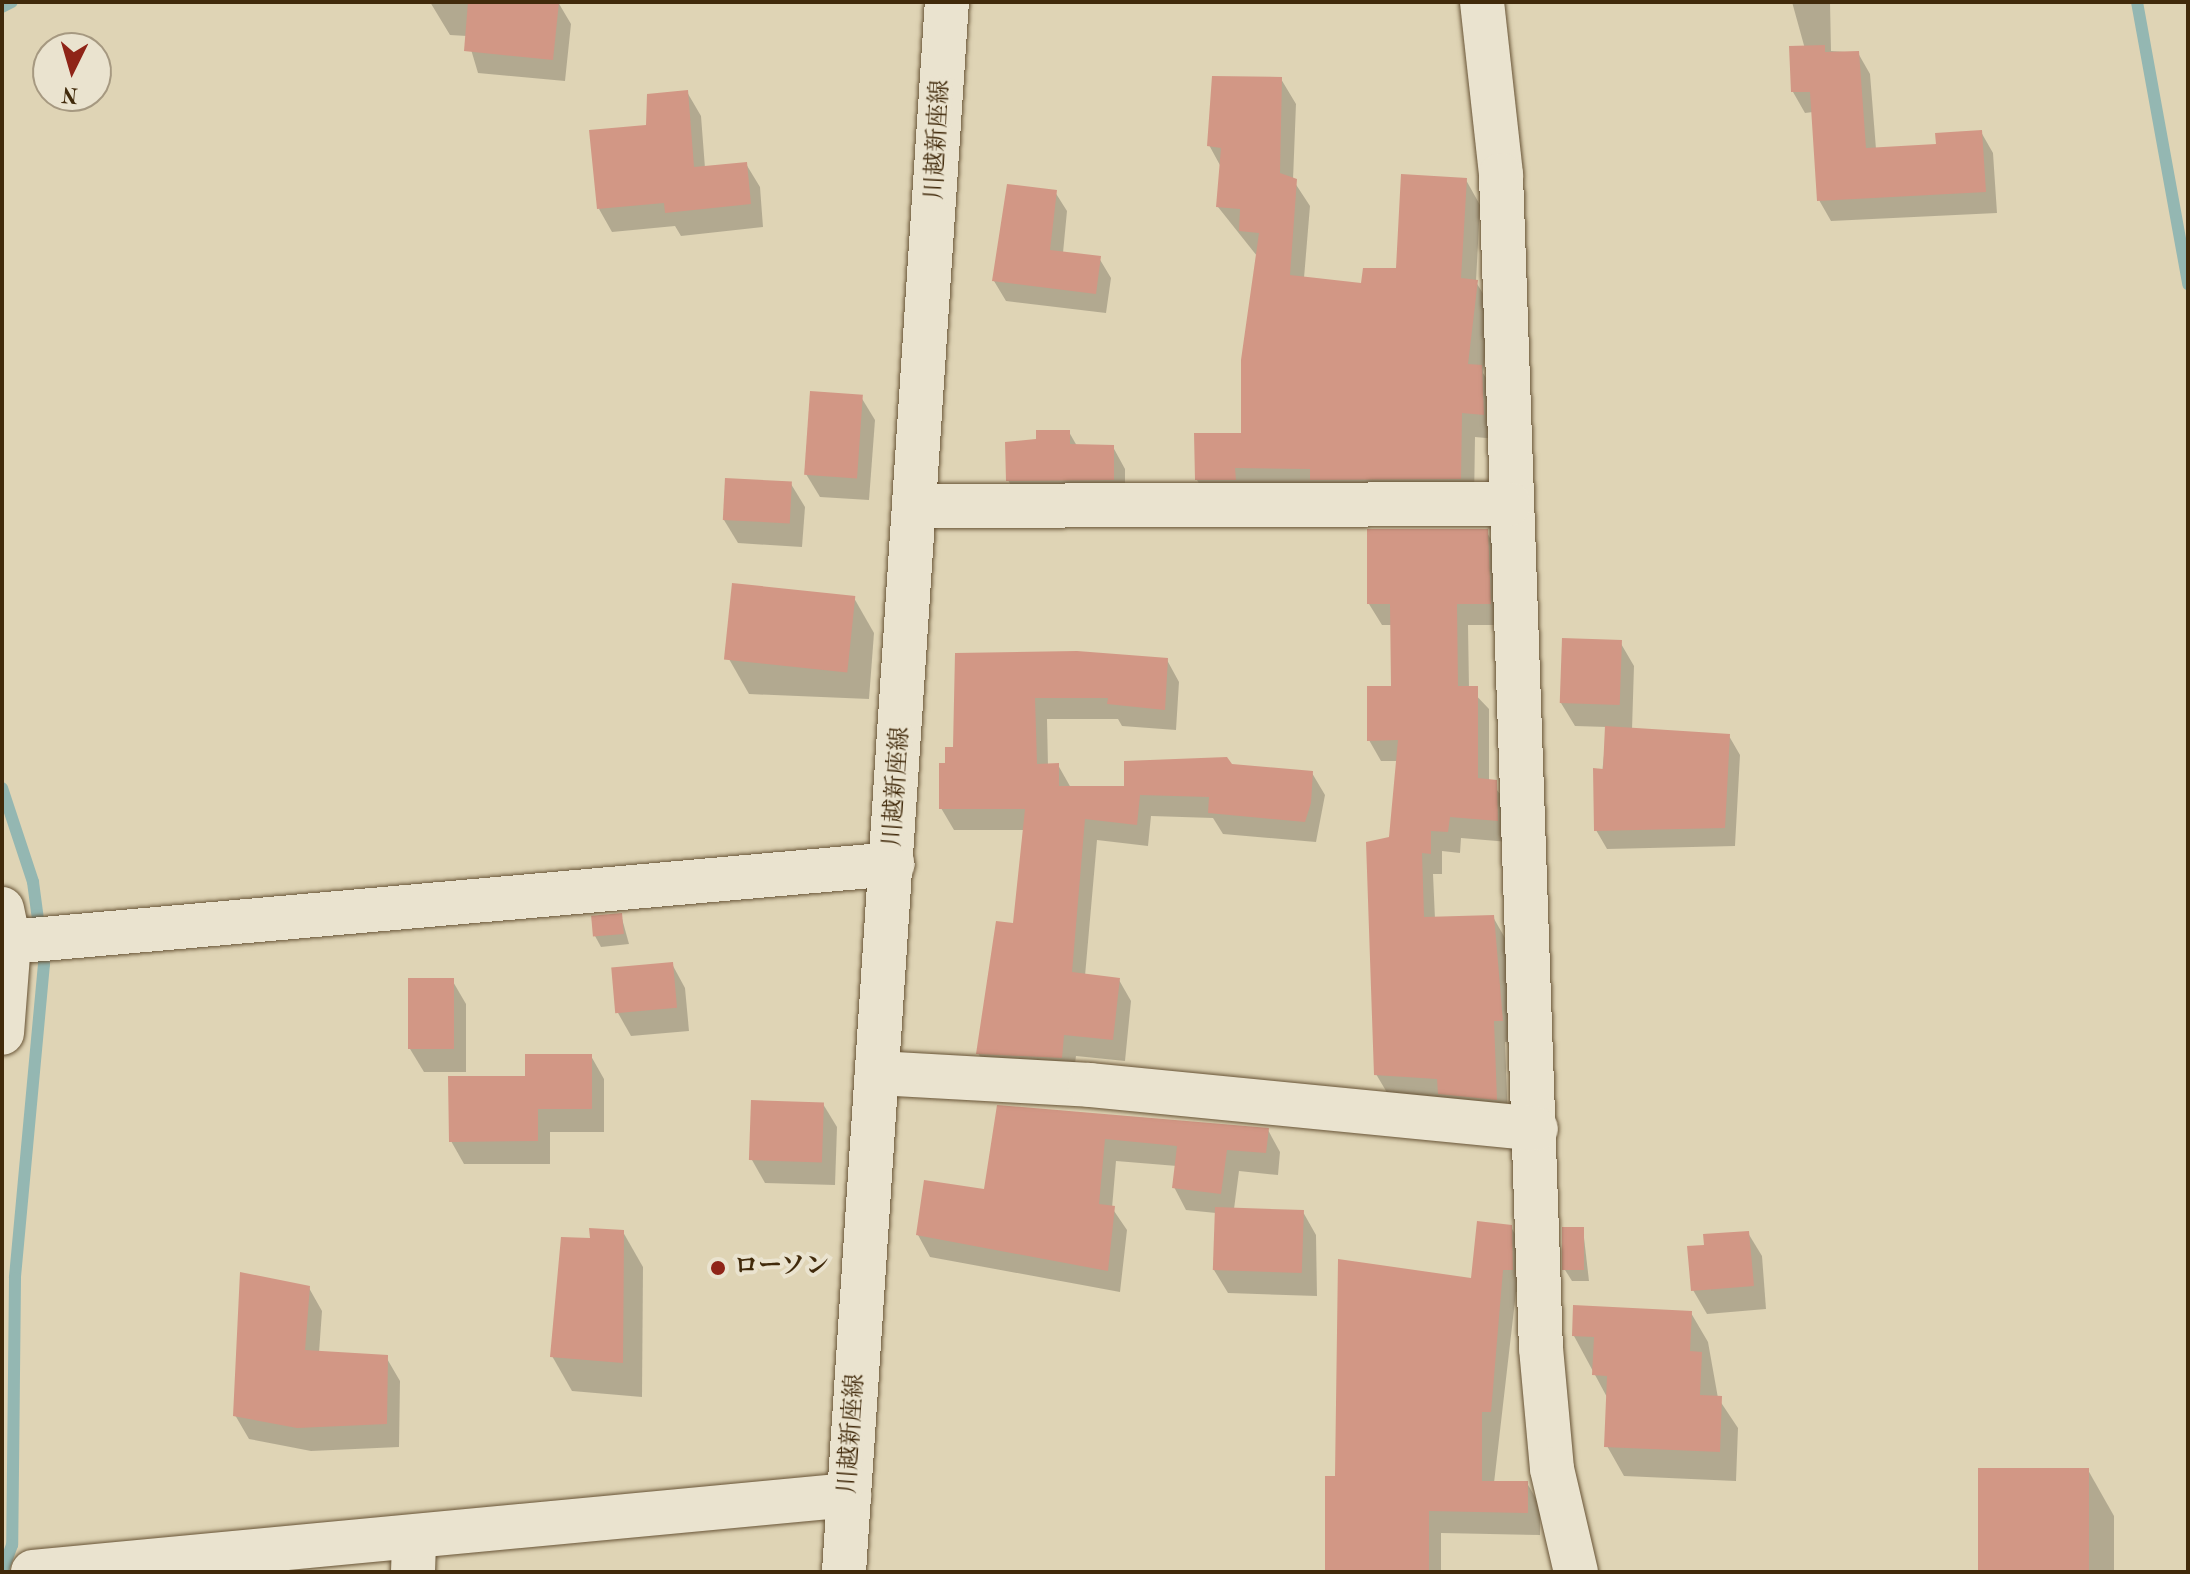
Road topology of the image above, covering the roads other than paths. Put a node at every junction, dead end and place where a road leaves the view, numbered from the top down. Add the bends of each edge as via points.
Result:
1 (947, 2) edge
2 (1482, 2) edge
3 (1509, 504) junction
4 (917, 506) junction
5 (893, 864) junction
6 (6, 926) edge
7 (2, 1033) edge
8 (877, 1073) junction
9 (1536, 1129) junction
10 (849, 1495) junction
11 (413, 1554) edge
12 (33, 1572) edge
13 (844, 1572) edge
14 (1576, 1572) edge

1 - 4 street, 川越新座線
2 - 3 street via 1501,175
3 - 4 street
3 - 9 street
4 - 5 street, 川越新座線
5 - 6 street
5 - 8 street, 川越新座線
6 - 7 street
8 - 9 street via 1090,1085
8 - 10 street, 川越新座線
9 - 14 street via 1550,1454
10 - 11 street
10 - 13 street, 川越新座線
11 - 12 street

